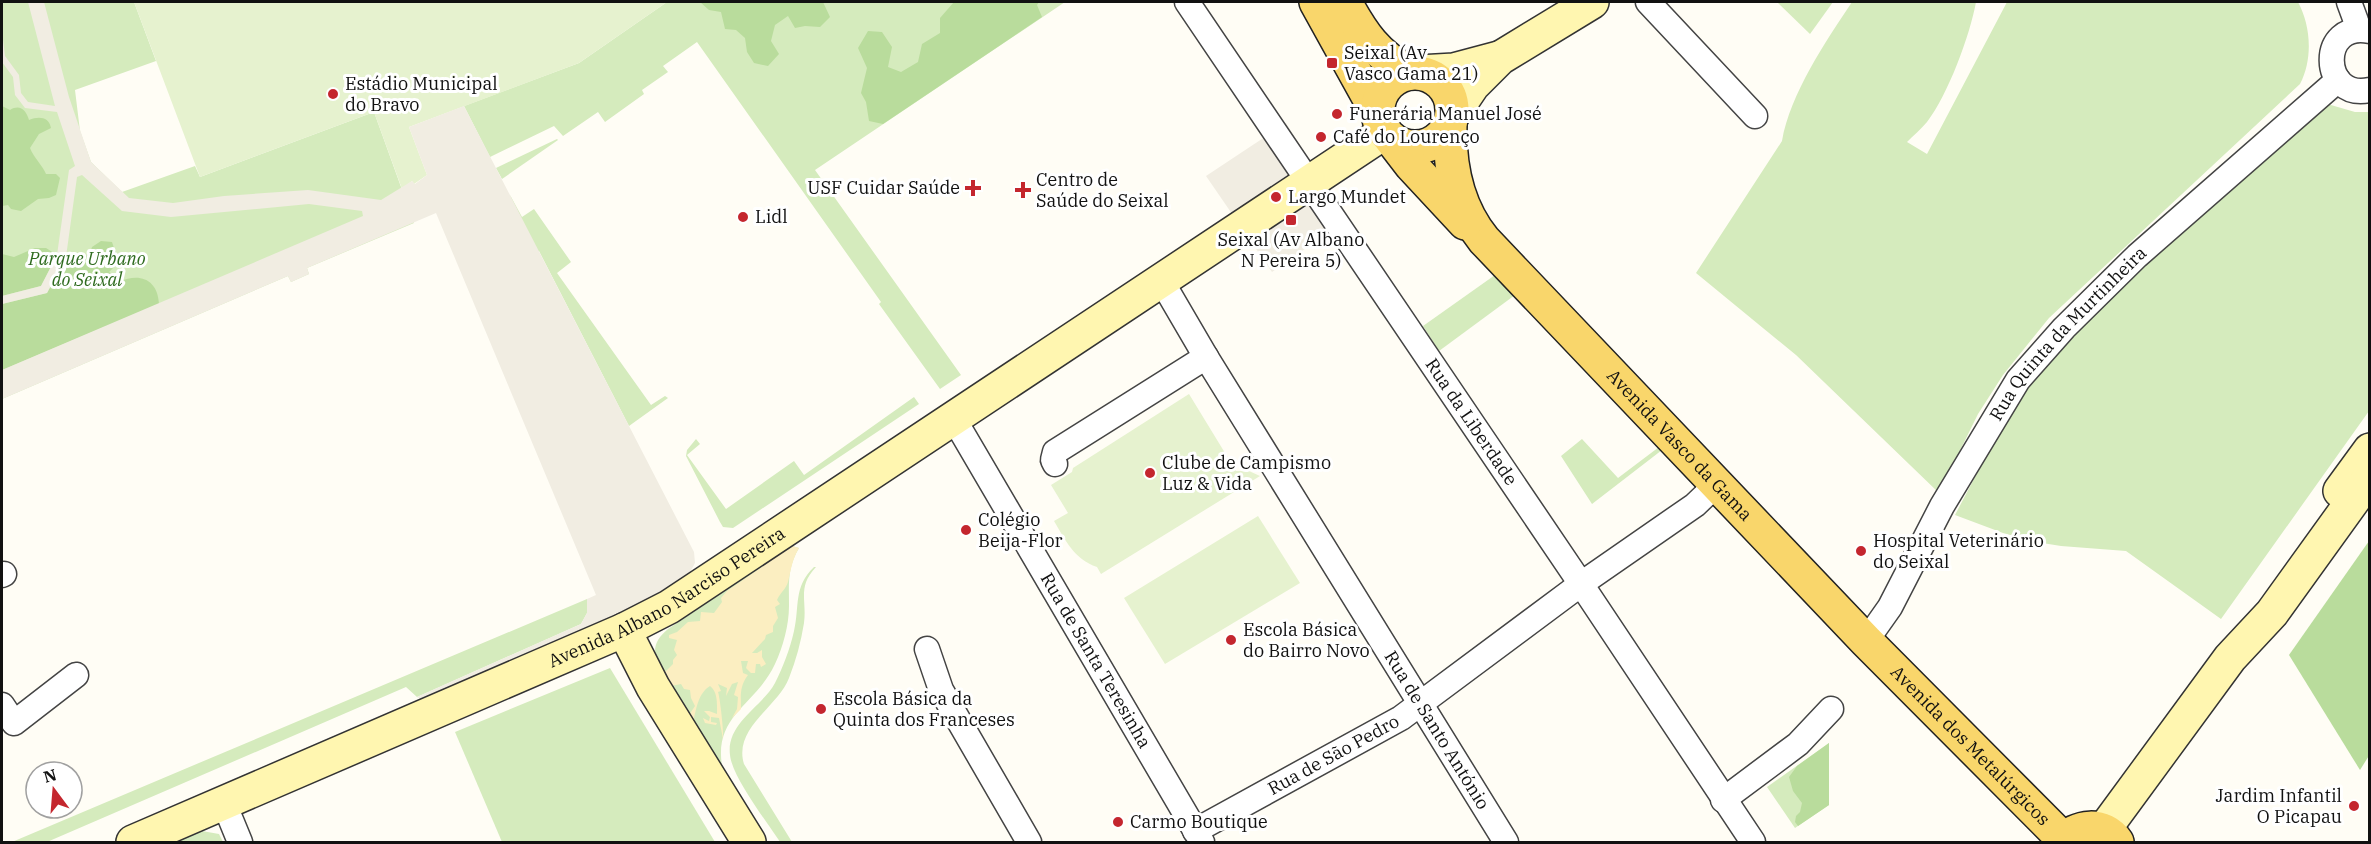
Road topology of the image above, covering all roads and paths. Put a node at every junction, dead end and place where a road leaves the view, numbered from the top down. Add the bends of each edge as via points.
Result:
1 (1187, 2) edge
2 (1316, 2) edge
3 (1345, 2) edge
4 (1592, 2) edge
5 (1648, 2) edge
6 (2349, 2) edge
7 (2363, 30) edge
8 (1500, 58) junction
9 (1414, 73) junction
10 (2338, 80) junction
11 (2370, 90) edge
12 (1755, 117) dead end
13 (1451, 121) junction
14 (1384, 128) junction
15 (1308, 183) junction
16 (1484, 240) junction
17 (1161, 280) junction
18 (1206, 357) junction
19 (954, 419) junction
20 (2370, 450) edge
21 (1055, 464) dead end
22 (2370, 477) edge
23 (1717, 484) junction
24 (1581, 584) junction
25 (624, 630) junction
26 (1871, 646) junction
27 (927, 649) dead end
28 (2230, 657) junction
29 (75, 675) dead end
30 (1419, 705) junction
31 (1831, 709) dead end
32 (6, 720) edge
33 (1723, 800) junction
34 (224, 803) junction
35 (1198, 837) edge
36 (2110, 837) edge
37 (2063, 841) edge
38 (134, 843) edge
39 (240, 843) edge
40 (749, 843) edge
41 (1029, 843) edge
42 (1506, 843) edge
43 (1753, 843) edge

1 - 15 street, Rua da Liberdade
2 - 14 main road, Avenida Vasco da Gama
3 - 9 main road via 1382,56
4 - 8 street
5 - 12 street
6 - 7 street
7 - 10 street via 2340,38 2331,54 2330,63
8 - 9 street via 1454,70
8 - 13 street via 1473,85
9 - 13 main road via 1439,80 1446,87 1451,97
9 - 14 main road via 1402,74 1387,84 1378,104
10 - 11 street via 2356,91
10 - 26 street, Rua Quinta da Murtinheira via 2137,256 2064,327 2018,380 1942,506
13 - 14 main road via 1438,139 1419,147 1408,147
13 - 16 main road, Avenida Vasco da Gama via 1450,156 1456,187
14 - 15 street, Avenida Albano Narciso Pereira
14 - 16 main road, Avenida Vasco da Gama via 1411,165
15 - 17 street, Avenida Albano Narciso Pereira
15 - 24 street, Rua da Liberdade
16 - 23 main road, Avenida Vasco da Gama
17 - 18 street, Rua de Santo António
17 - 19 street, Avenida Albano Narciso Pereira
18 - 21 street via 1055,452
18 - 30 street, Rua de Santo António
19 - 25 street, Avenida Albano Narciso Pereira via 685,597
19 - 35 street, Rua de Santa Teresinha
20 - 28 street via 2259,603
22 - 28 street via 2272,613
23 - 24 street, Rua de São Pedro via 1695,505
23 - 26 main road, Avenida Vasco da Gama
24 - 30 street, Rua de São Pedro
24 - 33 street, Rua da Liberdade
25 - 34 street, Avenida Albano Narciso Pereira
25 - 40 street via 653,687
26 - 37 main road, Avenida dos Metalúrgicos
27 - 41 street via 941,690
28 - 36 street
29 - 32 street
30 - 35 street, Rua de São Pedro
30 - 42 street, Rua de Santo António
31 - 33 street via 1798,744
33 - 43 street, Rua da Liberdade
34 - 38 street, Avenida Albano Narciso Pereira
34 - 39 street
36 - 37 main road via 2093,828 2082,828

